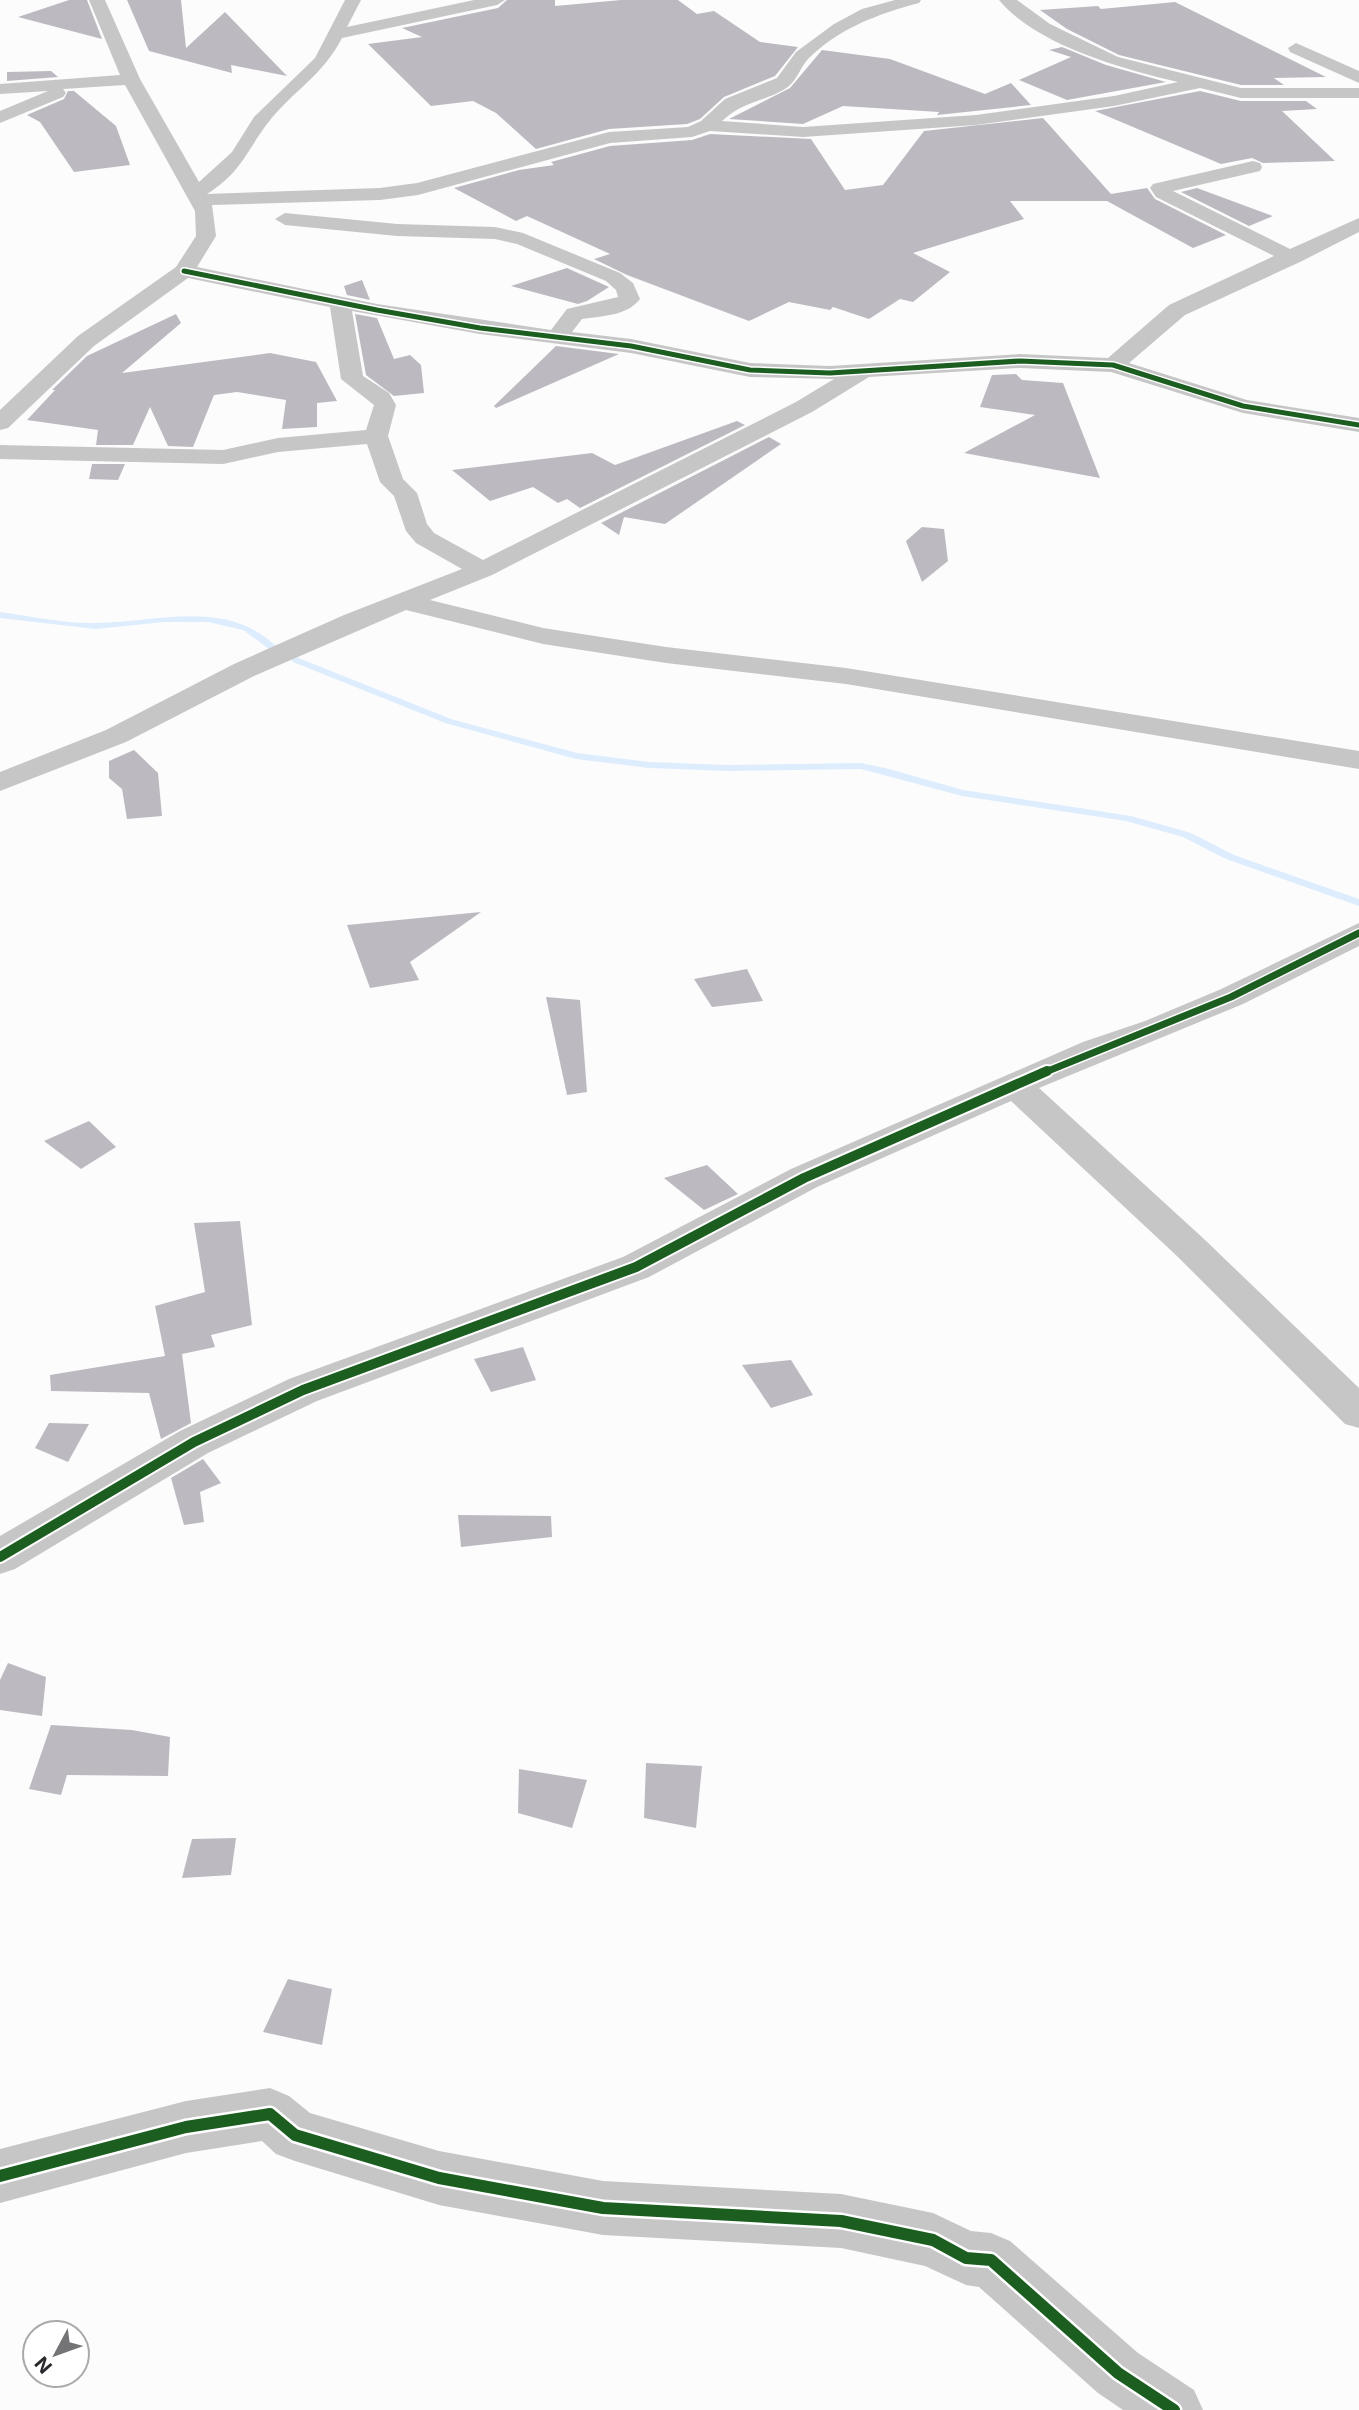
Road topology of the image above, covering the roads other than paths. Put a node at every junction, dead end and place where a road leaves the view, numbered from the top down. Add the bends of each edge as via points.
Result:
1 (97, 0) edge
2 (353, 0) edge
3 (497, 0) edge
4 (913, 0) edge
5 (1007, 0) edge
6 (336, 34) junction
7 (1296, 48) dead end
8 (1359, 78) edge
9 (131, 79) junction
10 (81, 82) junction
11 (1200, 83) junction
12 (0, 89) edge
13 (1359, 93) edge
14 (0, 118) edge
15 (707, 125) junction
16 (1253, 167) dead end
17 (196, 196) junction
18 (259, 222) dead end
19 (1359, 224) edge
20 (1293, 258) junction
21 (184, 271) junction
22 (340, 303) junction
23 (557, 337) junction
24 (1113, 365) junction
25 (865, 371) junction
26 (0, 423) edge
27 (1359, 425) edge
28 (376, 436) junction
29 (0, 452) edge
30 (483, 570) junction
31 (407, 602) junction
32 (1359, 760) edge
33 (0, 782) edge
34 (1359, 933) edge
35 (1016, 1086) junction
36 (1359, 1413) edge
37 (0, 1558) edge
38 (0, 2176) edge
39 (1174, 2410) edge

1 - 9 street
2 - 6 street
3 - 6 street
4 - 15 street via 868,12 840,27 802,56 783,82 732,103
5 - 11 street via 1094,54
6 - 17 street via 322,60 260,121 240,155
7 - 8 street
9 - 10 street
9 - 17 street
10 - 12 street
10 - 14 street
11 - 13 street via 1248,93
11 - 15 street via 976,121 803,132
15 - 17 street via 692,132 609,138 406,190 334,197
16 - 20 street via 1160,188 1173,199
17 - 21 street via 214,227
18 - 23 street via 303,219 397,230 495,233 548,248 626,287 629,299 619,306 575,314
19 - 20 street
20 - 24 street via 1177,310
21 - 22 street
21 - 26 street via 86,341
22 - 23 street
22 - 28 street via 352,379 385,405
23 - 25 street via 631,346 750,370
24 - 25 street via 1020,362
24 - 27 street via 1243,406
25 - 30 street via 804,407
28 - 29 street via 278,445 223,457
28 - 30 street via 392,482 405,493 415,526 425,538
30 - 31 street
31 - 32 street via 543,636 846,676
31 - 33 street via 244,670 116,736
34 - 35 street via 1231,997
35 - 36 street via 1191,1248
35 - 37 street via 804,1178 636,1267 303,1390 194,1442
38 - 39 street via 187,2127 270,2113 295,2135 439,2178 603,2207 841,2221 933,2240 967,2258 991,2260 1118,2373

